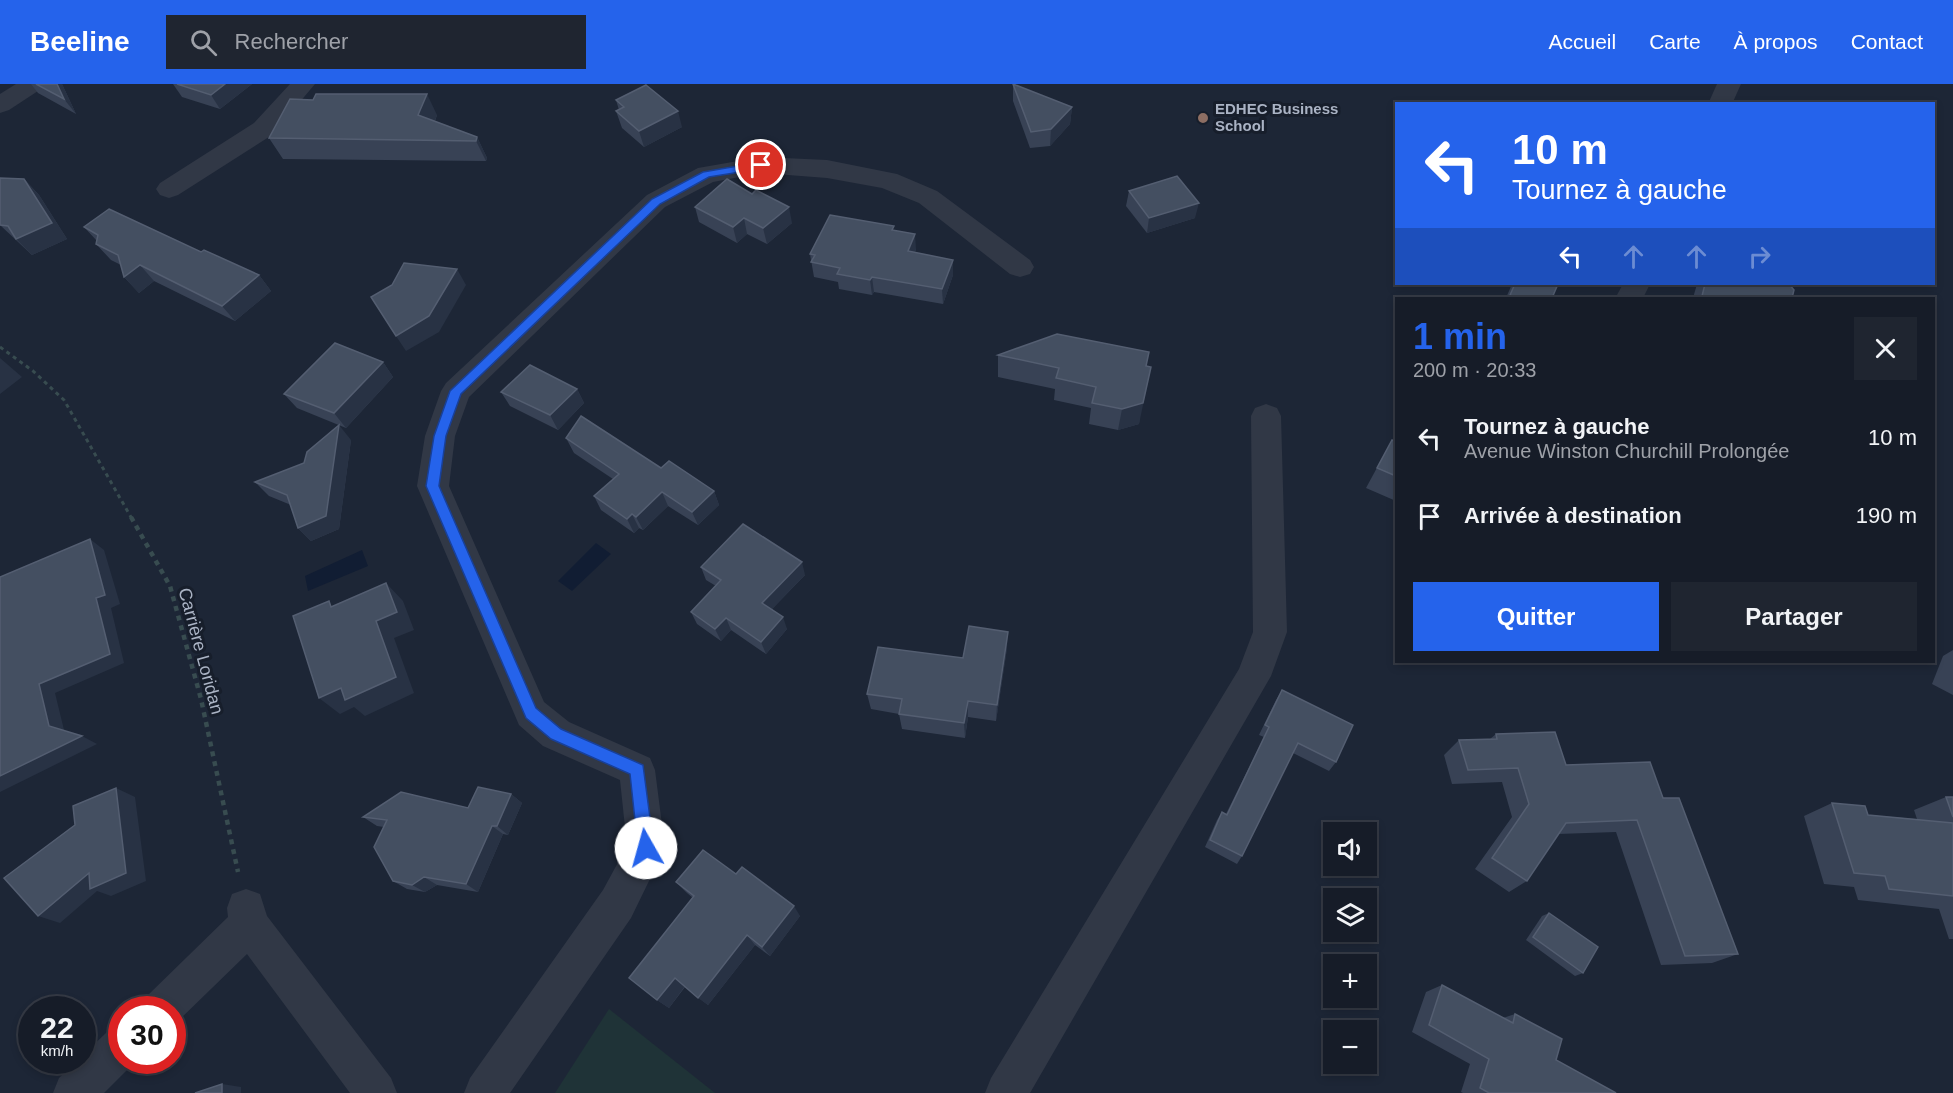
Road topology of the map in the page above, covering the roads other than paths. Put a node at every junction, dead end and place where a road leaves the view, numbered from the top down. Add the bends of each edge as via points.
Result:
1 (33, 84) edge
2 (303, 84) edge
3 (1729, 84) edge
4 (1721, 102) edge
5 (0, 105) edge
6 (169, 189) dead end
7 (1020, 267) dead end
8 (1266, 416) dead end
9 (174, 996) edge
10 (108, 1060) edge
11 (74, 1093) edge
12 (376, 1093) edge
13 (485, 1093) edge
14 (1006, 1093) edge

1 - 5 street
2 - 6 street via 263,129
3 - 4 street
7 - 13 street via 928,197 888,180 827,169 761,165 707,174 656,201 456,391 440,436 433,486 531,713 556,734 637,770 646,848 617,904
8 - 14 street via 1270,632 1254,676
9 - 12 street via 248,916
10 - 11 street

